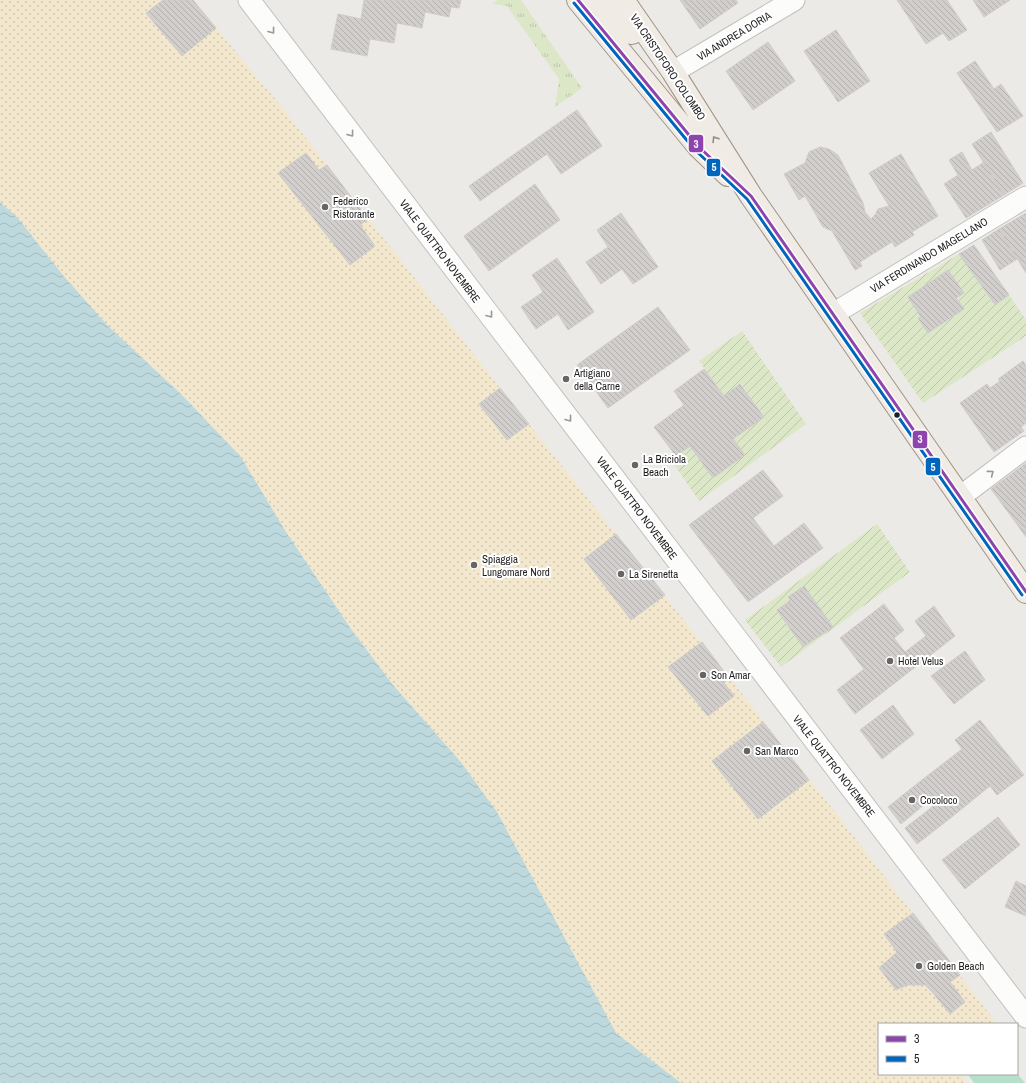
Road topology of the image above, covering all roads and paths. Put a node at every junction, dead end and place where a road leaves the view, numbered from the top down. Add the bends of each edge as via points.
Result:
1 (249, 0) edge
2 (578, 0) edge
3 (597, 0) edge
4 (602, 0) edge
5 (623, 0) edge
6 (794, 0) edge
7 (673, 72) junction
8 (698, 146) junction
9 (751, 196) junction
10 (1026, 197) edge
11 (833, 314) junction
12 (1026, 447) edge
13 (960, 497) junction
14 (1026, 592) edge
15 (1026, 1017) edge

1 -> 15 street, VIALE QUATTRO NOVEMBRE
2 - 8 main road, VIA CRISTOFORO COLOMBO
3 - 8 main road
4 - 7 main road
5 - 7 main road, VIA CRISTOFORO COLOMBO
6 - 7 street, VIA ANDREA DORIA
9 -> 7 main road, VIA CRISTOFORO COLOMBO
8 - 9 main road, VIA CRISTOFORO COLOMBO
9 - 11 main road, VIA CRISTOFORO COLOMBO
10 - 11 street, VIA FERDINANDO MAGELLANO
11 - 13 main road, VIA CRISTOFORO COLOMBO
13 -> 12 street
13 - 14 main road, VIA CRISTOFORO COLOMBO

